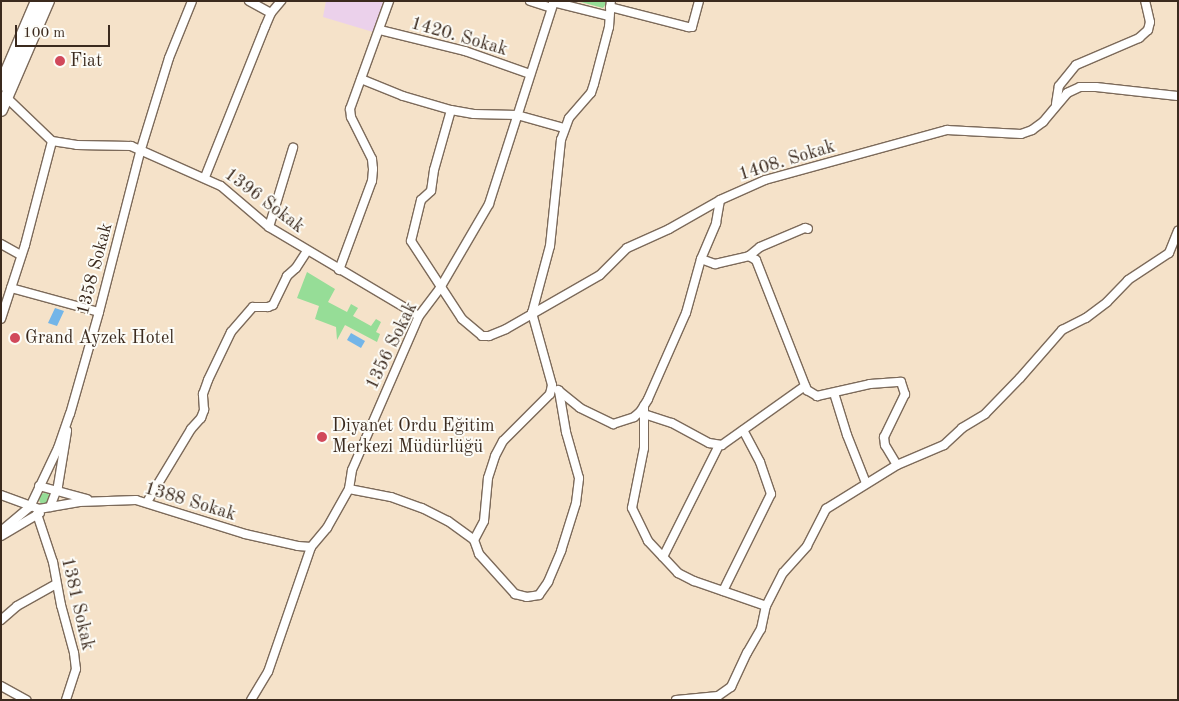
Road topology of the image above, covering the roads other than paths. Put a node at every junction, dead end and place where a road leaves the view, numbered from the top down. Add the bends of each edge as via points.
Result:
1 (37, 1) edge
2 (48, 1) edge
3 (192, 1) edge
4 (249, 1) edge
5 (282, 1) edge
6 (389, 1) edge
7 (530, 1) edge
8 (699, 1) edge
9 (1145, 1) edge
10 (553, 4) edge
11 (610, 4) edge
12 (271, 13) junction
13 (609, 16) junction
14 (380, 30) junction
15 (530, 74) junction
16 (361, 80) junction
17 (1, 84) edge
18 (1178, 96) edge
19 (6, 98) junction
20 (1056, 106) junction
21 (1, 110) edge
22 (451, 110) junction
23 (517, 115) junction
24 (564, 128) junction
25 (52, 141) junction
26 (293, 148) dead end
27 (141, 150) junction
28 (204, 177) junction
29 (720, 200) junction
30 (269, 227) junction
31 (808, 228) dead end
32 (1178, 231) edge
33 (1, 244) edge
34 (307, 251) junction
35 (21, 256) junction
36 (749, 256) junction
37 (701, 259) junction
38 (339, 270) junction
39 (11, 288) junction
40 (440, 288) junction
41 (99, 312) junction
42 (532, 314) junction
43 (419, 316) junction
44 (1, 319) edge
45 (552, 385) junction
46 (805, 386) junction
47 (559, 391) junction
48 (834, 392) junction
49 (644, 410) junction
50 (70, 414) junction
51 (742, 430) junction
52 (719, 445) junction
53 (897, 465) junction
54 (866, 484) junction
55 (39, 486) junction
56 (349, 489) junction
57 (57, 491) junction
58 (1, 495) edge
59 (96, 501) junction
60 (147, 502) junction
61 (52, 506) junction
62 (30, 507) junction
63 (37, 514) junction
64 (1, 531) edge
65 (1, 536) edge
66 (474, 540) junction
67 (311, 547) junction
68 (663, 557) junction
69 (56, 584) junction
70 (723, 591) junction
71 (766, 606) junction
72 (1, 620) edge
73 (1, 686) edge
74 (26, 700) edge
75 (66, 700) edge
76 (251, 700) edge
77 (676, 700) edge

1 - 17 highway
2 - 19 highway
3 - 27 street, 1358 Sokak via 169,58
4 - 12 street
5 - 12 street
6 - 14 street
7 - 10 street
8 - 11 street via 692,27
9 - 20 street via 1150,22 1148,30 1139,38 1076,65 1059,86
10 - 13 street
10 - 15 street, 1356 Sokak
11 - 13 street
12 - 28 street
13 - 24 street via 601,64 591,94
14 - 15 street, 1420. Sokak via 465,51
14 - 16 street
15 - 23 street, 1356 Sokak
16 - 22 street
16 - 38 street via 350,109 372,159 372,182
18 - 20 street, 1408. Sokak via 1080,87 1067,93
19 - 21 highway
19 - 25 street
20 - 29 street, 1408. Sokak via 1043,122 1021,134 947,130 765,180
22 - 23 street
22 - 40 street, 1408. Sokak via 431,192 421,200 411,241
23 - 24 street
23 - 40 street, 1356 Sokak via 489,204
24 - 42 street via 550,246
25 - 27 street, 1396 Sokak via 131,146
25 - 35 street
26 - 30 street
27 - 28 street, 1396 Sokak
27 - 41 street, 1358 Sokak
28 - 30 street, 1396 Sokak via 221,186
29 - 37 street via 716,223
29 - 42 street, 1408. Sokak via 627,248 600,275
30 - 34 street, 1396 Sokak
31 - 36 street via 760,247
32 - 53 street via 1169,253 1128,280 1086,318 1062,330 985,414 962,428 944,445
33 - 35 street
34 - 38 street, 1396 Sokak
34 - 60 street via 287,276 273,305 253,307 231,332 203,394 201,418
35 - 39 street
36 - 37 street via 715,264
36 - 46 street via 760,265
37 - 49 street via 686,313
38 - 43 street, 1396 Sokak
39 - 41 street
39 - 44 street
40 - 42 street, 1408. Sokak via 462,319 482,336 506,329
40 - 43 street, 1356 Sokak
41 - 50 street, 1358 Sokak
42 - 45 street
43 - 56 street, 1356 Sokak via 352,470
45 - 47 street
45 - 66 street via 550,394 503,441 494,456 488,478 484,520
46 - 48 street via 817,396
46 - 51 street
47 - 49 street via 580,408 613,424
47 - 66 street via 579,478 576,503 548,582 539,595 515,594 479,554
48 - 53 street via 870,384 901,382 905,394 884,437
48 - 54 street
49 - 52 street
49 - 68 street via 644,448 632,508 648,541
50 - 55 street, 1358 Sokak
50 - 57 street
51 - 52 street
51 - 70 street via 760,462 771,494
52 - 68 street
53 - 54 street
54 - 71 street via 826,509 807,546 783,573
55 - 57 street
55 - 62 street, 1358 Sokak
56 - 66 street via 391,497 422,508 448,521
56 - 67 street, 1356 Sokak via 327,528
57 - 59 street
57 - 61 street
58 - 62 street
59 - 60 street, 1388 Sokak
59 - 61 street, 1388 Sokak
60 - 67 street, 1388 Sokak via 245,534
61 - 62 street, 1388 Sokak
61 - 63 street
62 - 64 street, 1358 Sokak
63 - 65 street
63 - 69 street, 1381 Sokak via 53,562
67 - 76 street, 1356 Sokak via 268,672
68 - 70 street via 678,573
69 - 72 street via 17,606
69 - 75 street, 1381 Sokak via 76,669
70 - 71 street
71 - 77 street via 761,629 732,687 718,696
73 - 74 street

